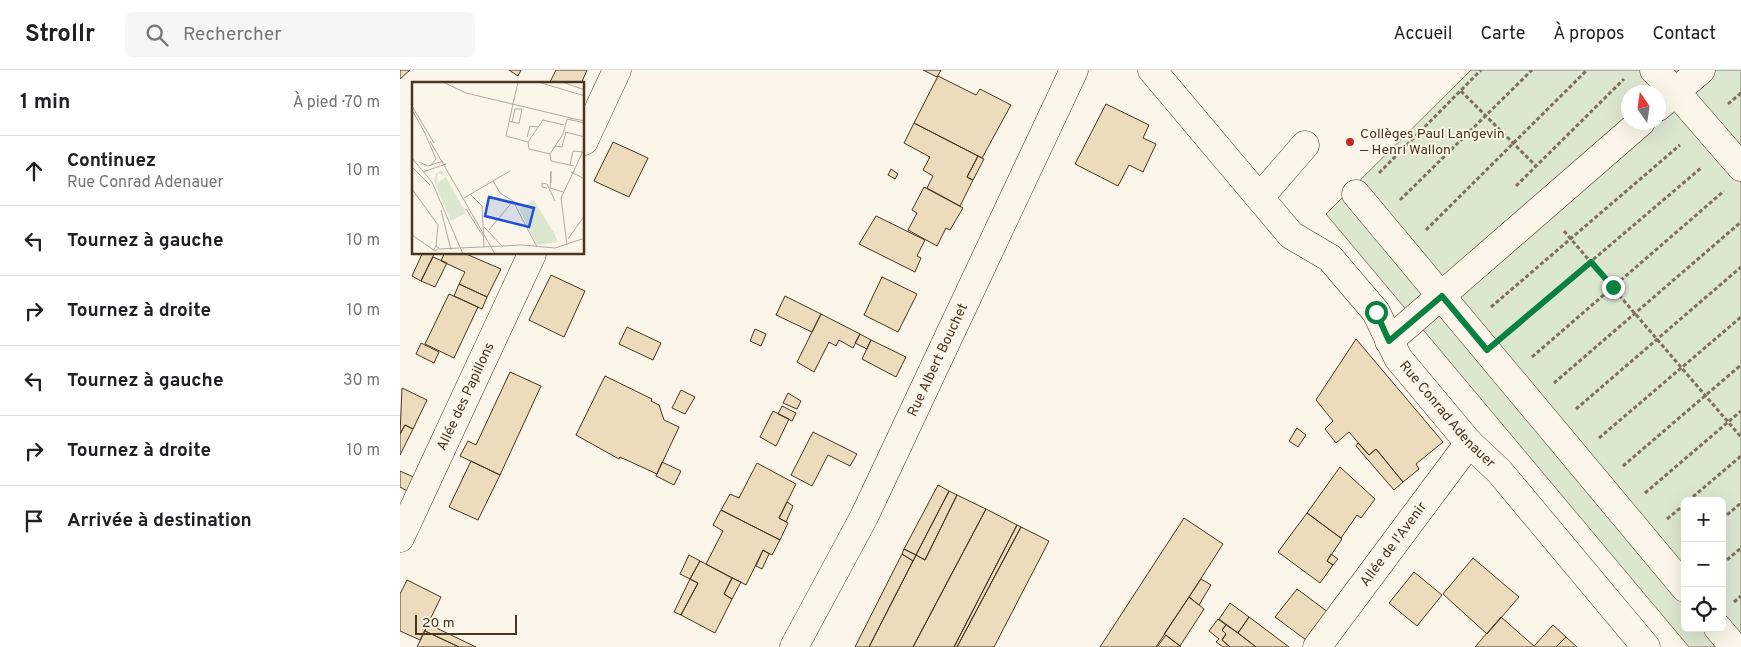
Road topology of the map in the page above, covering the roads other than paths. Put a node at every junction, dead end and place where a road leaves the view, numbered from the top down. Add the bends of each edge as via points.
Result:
1 (617, 70) edge
2 (1074, 70) edge
3 (1152, 70) edge
4 (1654, 70) edge
5 (1701, 70) edge
6 (1668, 100) edge
7 (1632, 130) edge
8 (585, 139) edge
9 (1305, 145) dead end
10 (1733, 157) edge
11 (1356, 194) road end
12 (1260, 197) junction
13 (532, 255) edge
14 (1442, 296) junction
15 (1389, 341) junction
16 (1469, 443) junction
17 (400, 538) edge
18 (1684, 587) edge
19 (1721, 632) edge
20 (1633, 642) edge
21 (794, 647) edge
22 (1317, 647) edge
23 (1734, 647) edge

1 - 8 street
2 - 21 street, Rue Albert Bouchet via 864,517
3 - 12 street, Rue Conrad Adenauer
4 - 6 street
5 - 6 street
6 - 10 street via 1704,124
7 - 14 street
9 - 12 street
11 - 14 street
12 - 15 street, Rue Conrad Adenauer via 1291,235 1330,258 1376,312
13 - 17 street, Allée des Papillons
14 - 15 street
14 - 18 street
15 - 16 street, Rue Conrad Adenauer via 1398,358
16 - 20 street, Rue Conrad Adenauer via 1499,471
16 - 22 street, Allée de l'Avenir
19 - 23 street

